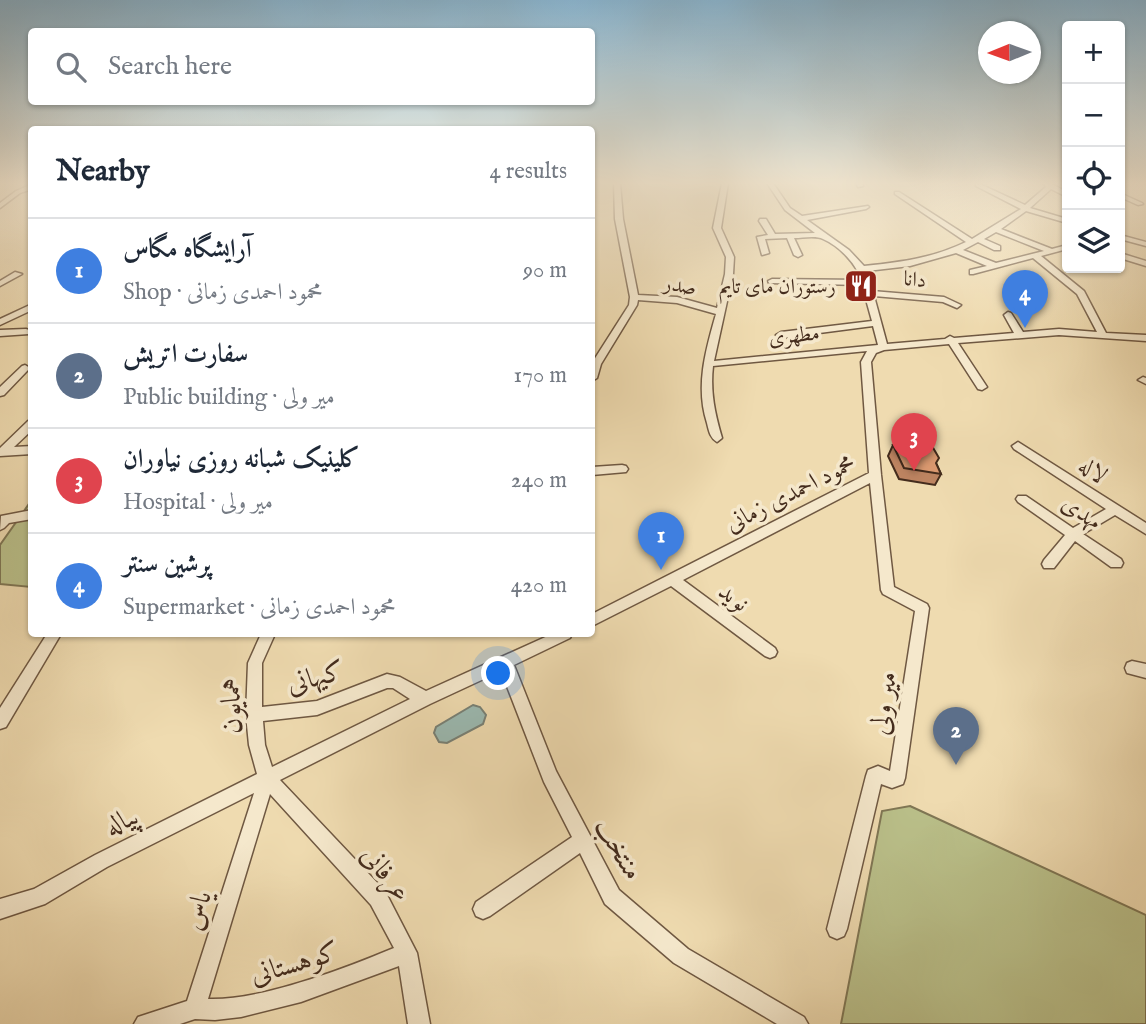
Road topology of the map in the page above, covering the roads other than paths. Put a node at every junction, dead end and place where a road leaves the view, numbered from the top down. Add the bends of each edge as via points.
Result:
1 (621, 231) edge
2 (718, 231) edge
3 (769, 231) edge
4 (818, 231) edge
5 (958, 231) edge
6 (991, 231) edge
7 (999, 231) edge
8 (824, 235) junction
9 (773, 237) junction
10 (790, 237) junction
11 (1125, 238) edge
12 (974, 241) junction
13 (1146, 244) edge
14 (997, 248) dead end
15 (1062, 248) edge
16 (954, 249) junction
17 (1051, 251) junction
18 (765, 253) dead end
19 (798, 255) dead end
20 (1034, 255) junction
21 (1125, 257) edge
22 (1146, 264) edge
23 (995, 266) junction
24 (862, 269) junction
25 (973, 272) dead end
26 (18, 274) dead end
27 (772, 282) dead end
28 (0, 284) edge
29 (868, 288) junction
30 (634, 297) junction
31 (957, 306) dead end
32 (28, 308) edge
33 (720, 312) junction
34 (1008, 315) dead end
35 (0, 322) edge
36 (878, 323) junction
37 (26, 332) dead end
38 (0, 333) edge
39 (1018, 334) junction
40 (780, 335) dead end
41 (1103, 335) junction
42 (1146, 338) edge
43 (950, 339) junction
44 (884, 347) junction
45 (708, 364) junction
46 (25, 368) dead end
47 (595, 368) edge
48 (982, 387) dead end
49 (0, 393) edge
50 (28, 428) edge
51 (717, 438) dead end
52 (1017, 446) dead end
53 (28, 450) edge
54 (1, 452) edge
55 (622, 469) dead end
56 (595, 471) edge
57 (875, 475) junction
58 (1022, 499) dead end
59 (1116, 509) junction
60 (28, 515) edge
61 (0, 525) edge
62 (1146, 529) edge
63 (1074, 533) junction
64 (1049, 564) dead end
65 (1116, 564) dead end
66 (672, 579) junction
67 (595, 618) edge
68 (52, 637) edge
69 (267, 637) edge
70 (559, 637) edge
71 (770, 653) dead end
72 (506, 663) junction
73 (425, 699) junction
74 (254, 715) junction
75 (0, 722) edge
76 (267, 778) junction
77 (581, 841) junction
78 (0, 909) edge
79 (483, 909) dead end
80 (837, 929) dead end
81 (407, 953) junction
82 (195, 1009) junction
83 (145, 1024) edge
84 (419, 1024) edge
85 (797, 1024) edge

1 - 30 street
2 - 33 street via 730,257
3 - 9 street
4 - 8 street
5 - 12 street
6 - 12 street
7 - 17 street
8 - 10 street
8 - 24 street
9 - 10 street
9 - 18 street via 760,238
10 - 19 street
11 - 13 street
12 - 14 street
12 - 16 street
15 - 17 street
16 - 23 street
16 - 24 street via 913,264
17 - 20 street
20 - 23 street
20 - 41 street via 1081,293
21 - 22 street
23 - 25 street
24 - 29 street
26 - 28 street
27 - 29 street, دانا
29 - 31 street, دانا
29 - 36 street
30 - 33 street, صدر via 677,300
30 - 47 street
32 - 35 street
33 - 45 street
34 - 39 street
36 - 40 street
36 - 44 street
37 - 38 street
39 - 41 street
39 - 43 street
41 - 42 street
43 - 44 street
43 - 48 street
44 - 45 street, مطهری
44 - 57 street, محمود احمدی زمانی via 872,351 866,362
45 - 51 street via 708,416
46 - 49 street
50 - 54 street
52 - 59 street, لاله
53 - 54 street
55 - 56 street
57 - 66 street, محمود احمدی زمانی
57 - 80 street, میر ولی via 888,590 922,608 897,778 874,776
58 - 63 street, مهدی
59 - 62 street, لاله
59 - 63 street
60 - 61 street via 5,519
63 - 64 street
63 - 65 street, مهدی
66 - 67 street, محمود احمدی زمانی
66 - 71 street, نوید
68 - 75 street
69 - 74 street, همایون via 255,663
70 - 72 street
72 - 73 street
72 - 77 street, منتخب via 545,765
73 - 74 street, کیهانی via 387,681 317,708
73 - 76 street
74 - 76 street, همایون
76 - 78 street, پیاله via 38,897
76 - 81 street, عرفانی via 378,898
76 - 82 street, یاس
77 - 79 street
77 - 85 street, منتخب via 612,897 681,956
81 - 82 street, کوهستانی via 334,981 249,1005
81 - 84 street, عرفانی
82 - 83 street

